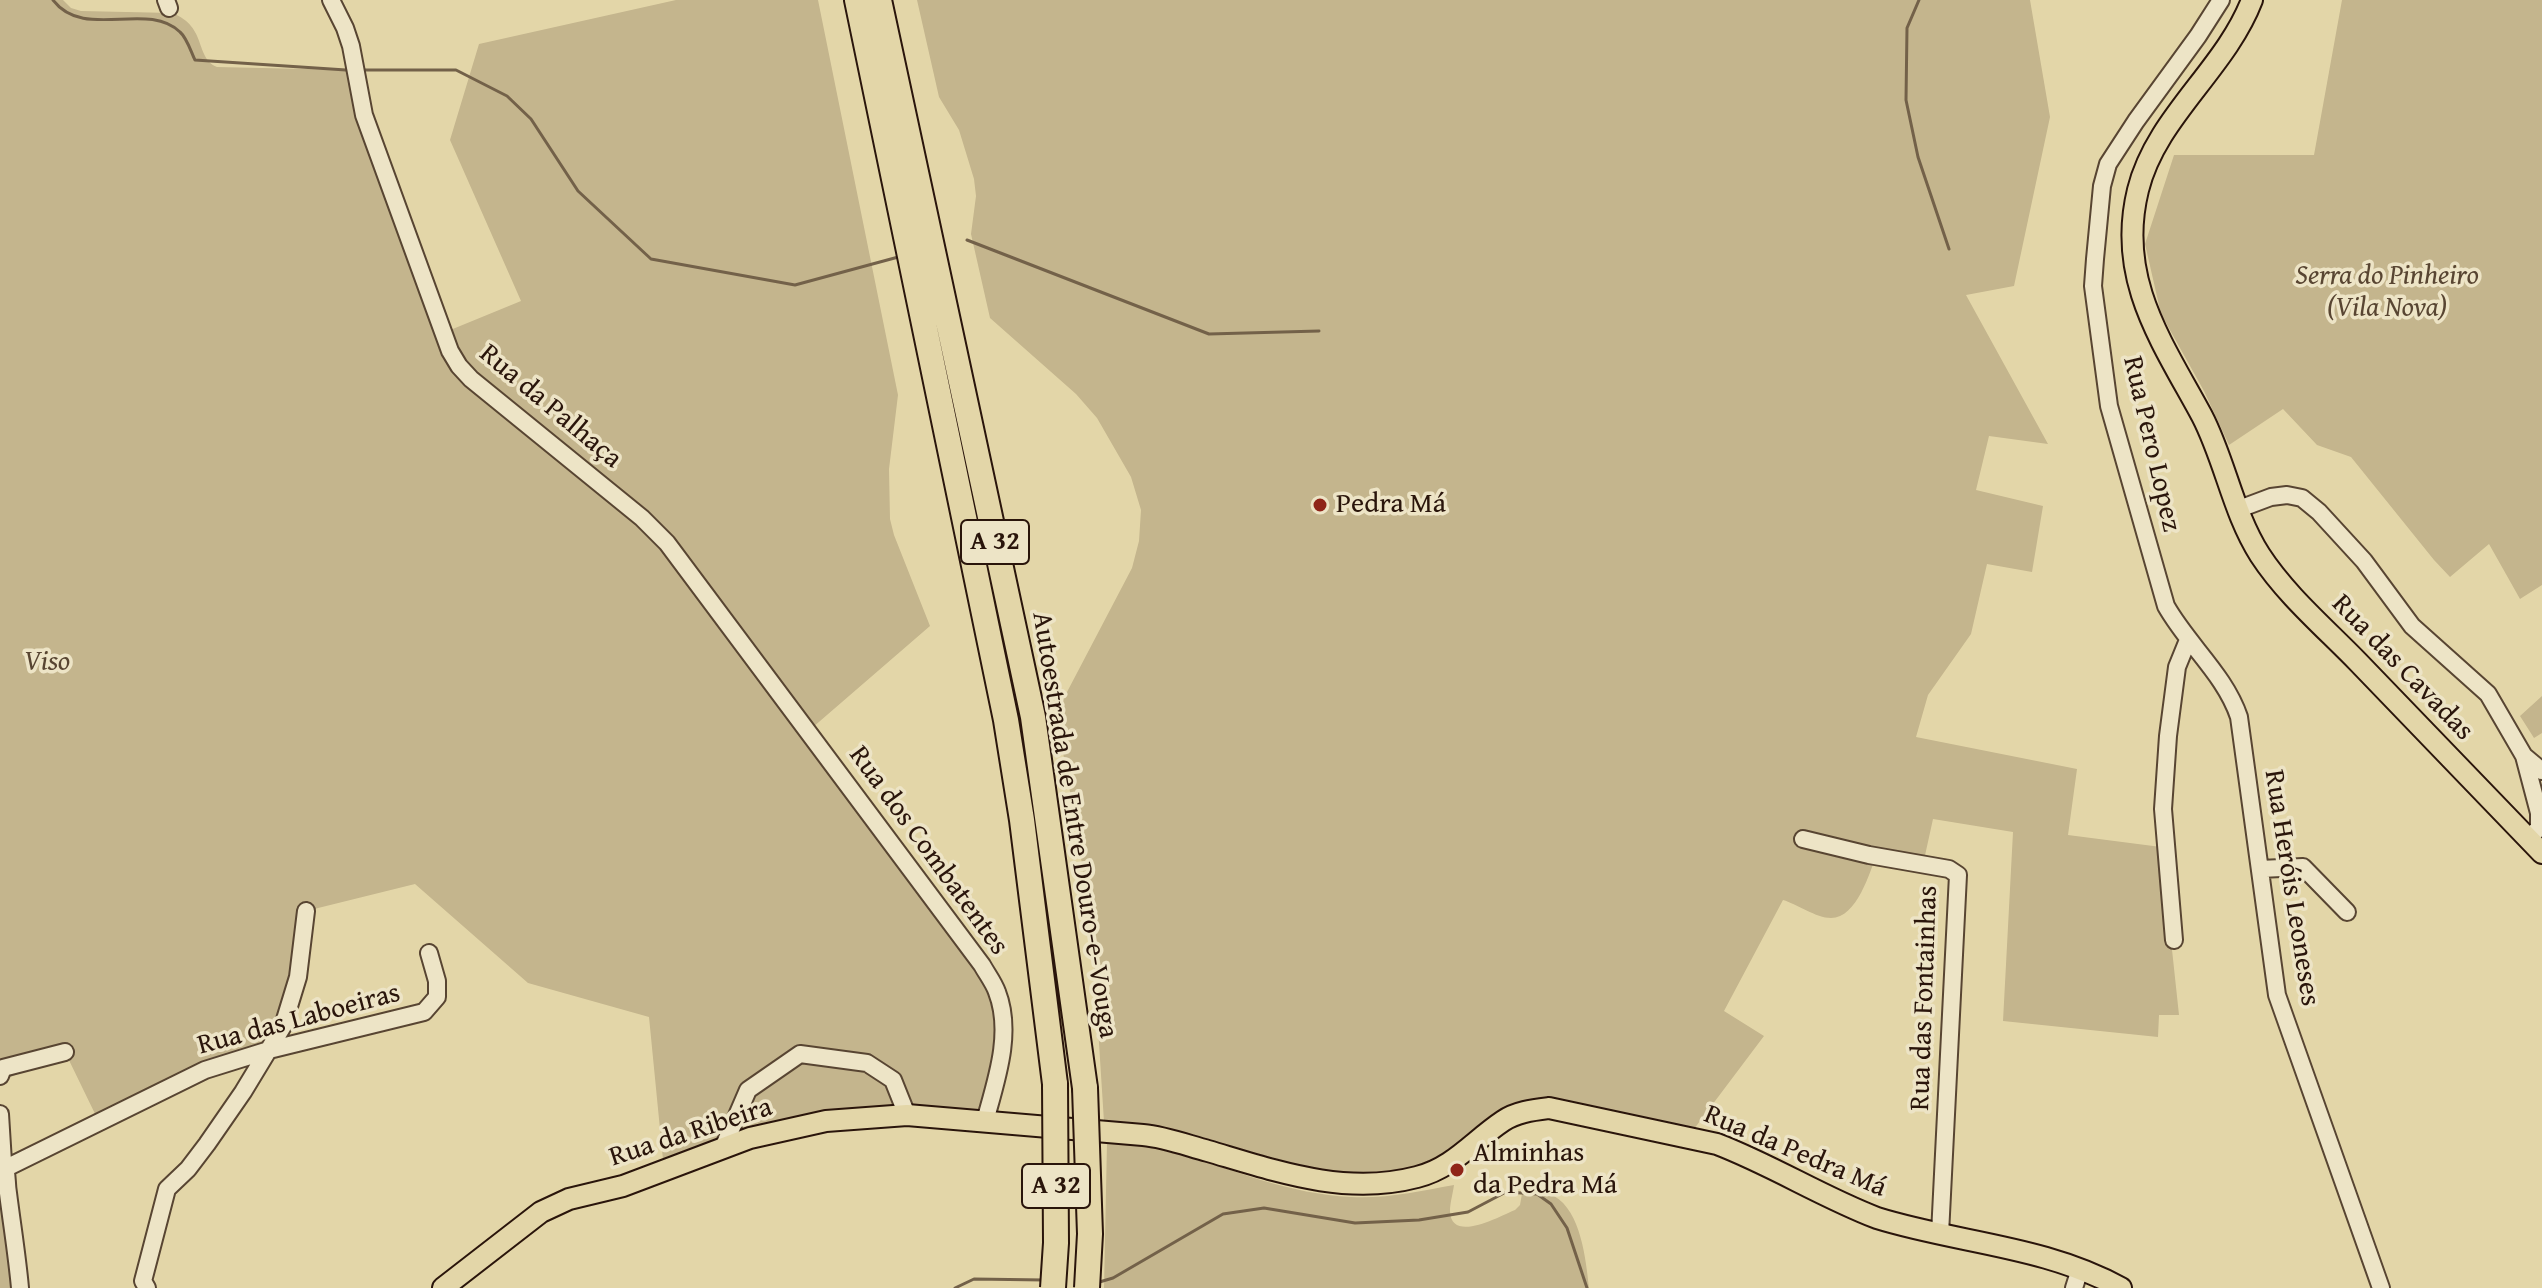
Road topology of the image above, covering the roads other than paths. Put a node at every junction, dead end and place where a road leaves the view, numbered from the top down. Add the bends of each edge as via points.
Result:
1 (331, 0) edge
2 (857, 0) edge
3 (879, 0) edge
4 (2221, 0) edge
5 (2252, 0) edge
6 (2239, 509) junction
7 (2188, 640) junction
8 (765, 674) joint
9 (2524, 756) junction
10 (2542, 771) edge
11 (1803, 839) dead end
12 (2535, 846) edge
13 (2260, 869) junction
14 (306, 911) dead end
15 (2347, 912) dead end
16 (2174, 940) dead end
17 (429, 953) dead end
18 (269, 1050) junction
19 (65, 1052) dead end
20 (0, 1076) edge
21 (0, 1114) edge
22 (907, 1115) junction
23 (985, 1121) junction
24 (723, 1148) junction
25 (3, 1170) edge
26 (1940, 1234) junction
27 (2077, 1279) edge
28 (20, 1288) edge
29 (147, 1288) edge
30 (443, 1288) edge
31 (1053, 1288) edge
32 (1087, 1288) edge
33 (2121, 1288) edge
34 (2381, 1288) edge

1 - 8 street, Rua da Palhaça via 351,46 364,115 459,366 667,543
2 - 31 highway, Autoestrada de Entre Douro-e-Vouga / A 32, bridge via 1006,720 1022,820 1055,1084
3 - 32 highway, Autoestrada de Entre Douro-e-Vouga / A 32, bridge via 1033,717 1085,1088
4 - 7 street, Rua Pero Lopez via 2108,164 2093,286 2109,406 2166,606
5 - 6 main road, Rua das Cavadas via 2234,38 2149,159 2132,222 2132,255 2154,330 2204,419
6 - 9 street via 2287,495 2302,498 2319,512 2412,626 2488,694
6 - 12 main road, Rua das Cavadas via 2278,578
7 - 13 street, Rua Heróis Leoneses via 2233,697
7 - 16 street via 2177,667 2163,809
8 - 23 street, Rua dos Combatentes via 998,993 1003,1029
9 - 10 street
9 - 12 street via 2539,813
11 - 26 street, Rua das Fontainhas via 1958,875
13 - 15 street via 2303,867
13 - 34 street, Rua Heróis Leoneses via 2277,995
14 - 18 street via 298,977 283,1026
17 - 18 street, Rua das Laboeiras via 437,997 424,1012
18 - 25 street, Rua das Laboeiras via 205,1070
18 - 29 street via 207,1144 167,1189 143,1281
19 - 20 street via 3,1068
21 - 25 street
22 - 23 main road, Rua da Ribeira
22 - 24 main road, Rua da Ribeira via 826,1121
22 - 24 street via 893,1080 867,1063 800,1054 748,1090
23 - 26 main road, Rua da Pedra Má via 1156,1136 1297,1176 1361,1184 1429,1173 1459,1157 1504,1120 1549,1108 1717,1144 1856,1209
24 - 30 main road, Rua da Ribeira via 541,1212
25 - 28 street
26 - 27 main road, Rua da Pedra Má via 2027,1252
27 - 33 main road, Rua da Pedra Má

